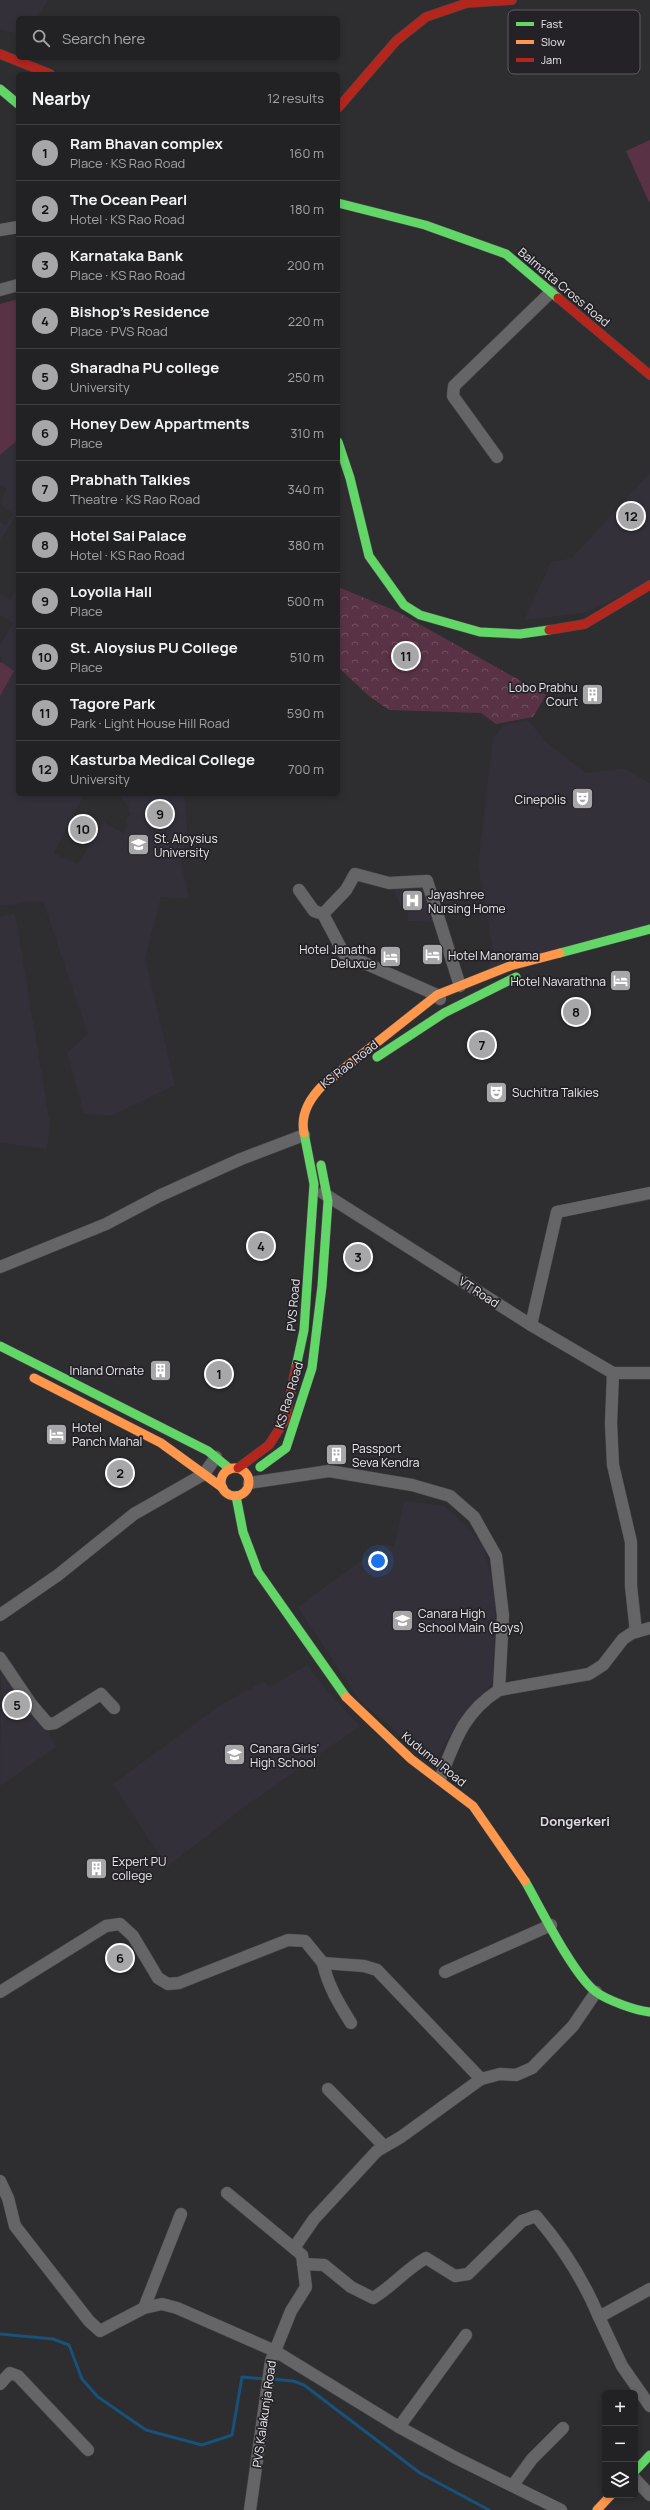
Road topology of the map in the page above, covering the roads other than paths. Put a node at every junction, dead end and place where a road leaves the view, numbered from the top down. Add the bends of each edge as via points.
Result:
1 (512, 0) edge
2 (0, 54) edge
3 (45, 72) edge
4 (0, 89) edge
5 (16, 102) edge
6 (340, 106) edge
7 (340, 204) edge
8 (16, 227) edge
9 (0, 230) edge
10 (16, 286) edge
11 (0, 290) edge
12 (551, 292) junction
13 (650, 375) edge
14 (340, 448) edge
15 (497, 457) dead end
16 (650, 585) edge
17 (299, 890) dead end
18 (323, 914) junction
19 (650, 929) edge
20 (650, 939) edge
21 (542, 968) dead end
22 (528, 972) dead end
23 (460, 986) junction
24 (437, 995) junction
25 (446, 1010) junction
26 (372, 1061) dead end
27 (353, 1074) dead end
28 (335, 1088) dead end
29 (304, 1135) junction
30 (319, 1157) dead end
31 (314, 1190) junction
32 (650, 1193) edge
33 (328, 1195) junction
34 (0, 1266) edge
35 (531, 1325) junction
36 (0, 1346) edge
37 (613, 1373) junction
38 (650, 1373) edge
39 (27, 1374) dead end
40 (216, 1457) junction
41 (234, 1468) junction
42 (204, 1474) junction
43 (249, 1479) junction
44 (223, 1488) junction
45 (236, 1496) junction
46 (0, 1615) edge
47 (650, 1628) edge
48 (636, 1632) junction
49 (0, 1658) edge
50 (499, 1690) junction
51 (114, 1708) dead end
52 (440, 1779) junction
53 (551, 1924) junction
54 (323, 1963) junction
55 (445, 1972) dead end
56 (0, 1992) edge
57 (596, 1992) junction
58 (650, 2012) edge
59 (351, 2023) dead end
60 (481, 2079) junction
61 (328, 2089) dead end
62 (384, 2146) junction
63 (0, 2181) edge
64 (227, 2193) dead end
65 (181, 2214) dead end
66 (294, 2248) junction
67 (303, 2264) junction
68 (650, 2289) edge
69 (144, 2308) junction
70 (599, 2316) junction
71 (466, 2334) dead end
72 (273, 2356) junction
73 (0, 2384) edge
74 (650, 2406) edge
75 (399, 2426) junction
76 (563, 2428) dead end
77 (88, 2450) dead end
78 (650, 2456) edge
79 (638, 2468) edge
80 (638, 2482) edge
81 (512, 2485) junction
82 (650, 2495) edge
83 (608, 2498) edge
84 (250, 2510) edge
85 (561, 2510) edge
86 (597, 2510) edge

1 - 6 main road via 467,3 426,17 396,41
2 - 3 main road
4 - 5 main road
7 - 12 main road, Balmatta Cross Road via 425,225 496,249 518,263
8 - 9 street
10 - 11 street
12 - 13 main road, Balmatta Cross Road
12 - 15 street via 452,390 452,396
14 - 16 main road via 369,556 404,605 420,615 480,632 520,634 585,624
17 - 18 street via 314,911
18 - 23 street via 346,890 355,874 389,883 427,881
18 - 24 street via 344,954
19 - 23 main road via 510,966
20 - 21 main road via 585,953
22 - 25 main road, KS Rao Road
23 - 24 main road
24 - 25 street
24 - 29 main road, PVS Road via 310,1098 302,1123
25 - 26 main road, KS Rao Road via 414,1029
27 - 28 main road, KS Rao Road
29 - 31 main road, PVS Road
29 - 34 street via 241,1159 159,1196 106,1224
30 - 33 main road, KS Rao Road
31 - 33 street, VT Road
31 - 41 main road, PVS Road via 304,1330 285,1420 269,1445
32 - 35 street via 557,1212
33 - 35 street, VT Road
33 - 43 main road, KS Rao Road via 322,1286 312,1368 286,1448
35 - 37 street, VT Road
36 - 40 main road via 201,1447
37 - 38 street
37 - 48 street via 613,1464 631,1542 631,1586
39 - 42 main road via 161,1442
40 - 41 main road
40 - 42 street
41 - 43 main road
41 - 44 main road via 222,1478
42 - 44 main road
42 - 46 street via 134,1514 58,1575
43 - 45 main road via 247,1490
43 - 50 street via 329,1472 412,1485 450,1496 474,1517 496,1556 503,1616
44 - 45 main road
45 - 52 main road, Kudumal Road via 243,1532 258,1572 350,1703 411,1758
47 - 48 street
48 - 50 street via 622,1639 603,1665 589,1674
49 - 51 street via 48,1724 55,1723 101,1694
50 - 52 street via 484,1699 460,1729
52 - 53 main road, Kudumal Road via 473,1806 516,1866
53 - 55 street
53 - 57 main road, Kudumal Road via 583,1978
54 - 56 street via 305,1941 288,1940 168,1984 158,1978 133,1936 120,1924 106,1926
54 - 59 street via 333,1991
54 - 60 street via 364,1966 376,1970
57 - 58 main road, Kudumal Road
57 - 60 street via 573,2026 532,2068 516,2075 500,2074
60 - 62 street via 407,2133
61 - 62 street
62 - 66 street via 368,2159 314,2219
63 - 69 street via 8,2198 15,2226 89,2321 100,2331
64 - 66 street, PVS Kalakunja Road
65 - 69 street
66 - 67 street, PVS Kalakunja Road via 302,2255
67 - 70 street via 324,2265 351,2287 373,2298 426,2258 455,2276 468,2274 522,2221 536,2216 550,2232 590,2296
67 - 72 street, PVS Kalakunja Road via 306,2287 291,2311
68 - 70 street
69 - 72 street via 162,2304 177,2308
70 - 74 street via 622,2366
71 - 75 street
72 - 75 street
72 - 84 street, PVS Kalakunja Road
73 - 77 street via 10,2373 18,2376
75 - 81 street
76 - 81 street via 532,2459
78 - 79 main road
80 - 82 street
81 - 85 street
83 - 86 main road

